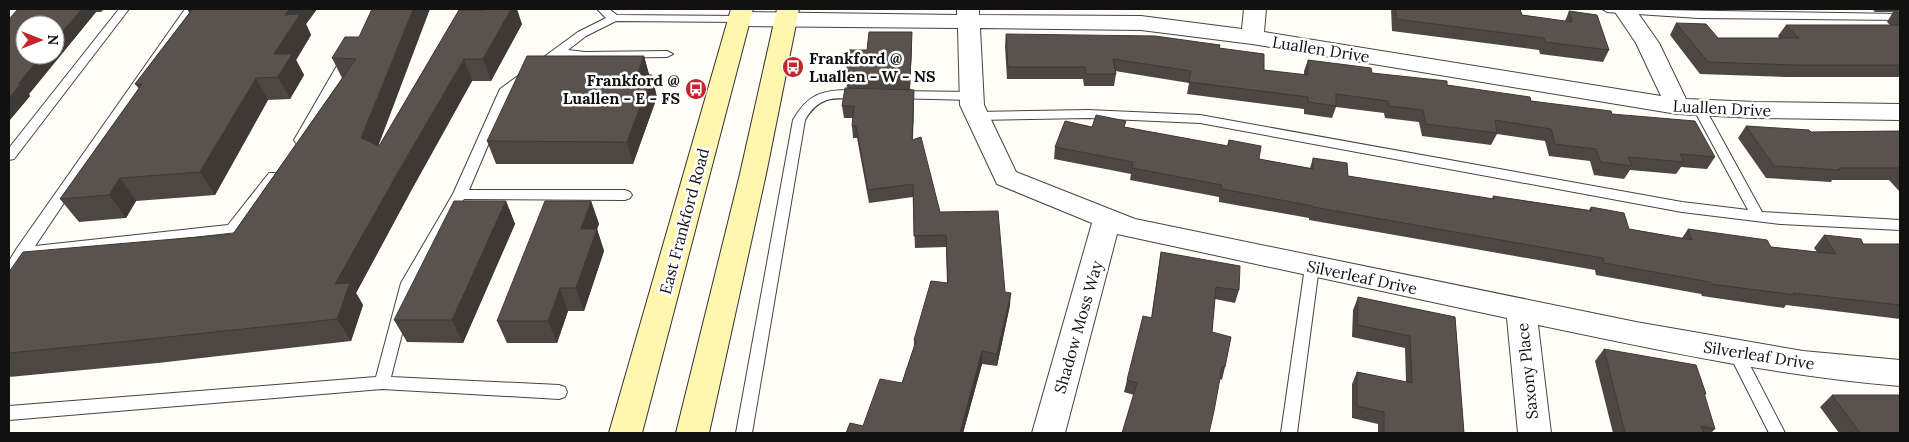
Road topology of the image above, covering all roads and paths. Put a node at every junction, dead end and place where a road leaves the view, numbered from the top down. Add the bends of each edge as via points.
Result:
1 (124, 9) edge
2 (190, 9) edge
3 (602, 9) edge
4 (1256, 9) edge
5 (1619, 10) edge
6 (741, 14) edge
7 (786, 14) edge
8 (968, 15) edge
9 (1900, 17) edge
10 (614, 18) junction
11 (1252, 37) junction
12 (356, 43) edge
13 (557, 52) junction
14 (667, 54) dead end
15 (975, 106) junction
16 (1688, 107) junction
17 (1900, 112) edge
18 (291, 153) edge
19 (9, 156) edge
20 (280, 168) edge
21 (460, 194) junction
22 (624, 195) dead end
23 (1758, 217) junction
24 (1107, 220) junction
25 (1900, 225) edge
26 (22, 252) junction
27 (1312, 267) junction
28 (9, 272) edge
29 (1521, 309) junction
30 (1736, 352) junction
31 (1900, 373) edge
32 (382, 383) junction
33 (559, 392) dead end
34 (9, 413) edge
35 (625, 433) edge
36 (692, 433) edge
37 (744, 433) edge
38 (1048, 433) edge
39 (1289, 433) edge
40 (1534, 433) edge
41 (1777, 433) edge

1 - 19 lane
2 - 26 lane
3 - 10 lane
4 - 11 street
5 - 9 lane via 1698,15
5 - 16 street via 1633,20 1665,77
6 - 7 street, Luallen Drive
6 - 10 lane
6 - 35 main road, East Frankford Road
7 - 8 street, Luallen Drive
7 - 36 main road via 753,174
8 - 11 street, Luallen Drive via 1141,23
8 - 15 street, Silverleaf Drive
10 - 13 lane via 582,34
11 - 16 street, Luallen Drive
12 - 18 lane
13 - 14 lane
13 - 21 lane via 506,89
15 - 23 lane via 1046,113 1143,114 1200,119 1662,204
15 - 24 street, Silverleaf Drive via 1006,178
15 - 37 lane via 878,94 825,95 804,109
16 - 17 street, Luallen Drive
16 - 23 lane
20 - 26 lane via 232,229
21 - 22 lane
21 - 32 lane via 408,283
23 - 25 lane
24 - 27 street, Silverleaf Drive via 1130,228
24 - 38 street, Shadow Moss Way
26 - 28 lane
27 - 29 street, Silverleaf Drive
27 - 39 lane
29 - 30 street, Silverleaf Drive
29 - 40 street, Saxony Place
30 - 31 street, Silverleaf Drive
30 - 41 lane
32 - 33 lane
32 - 34 lane

